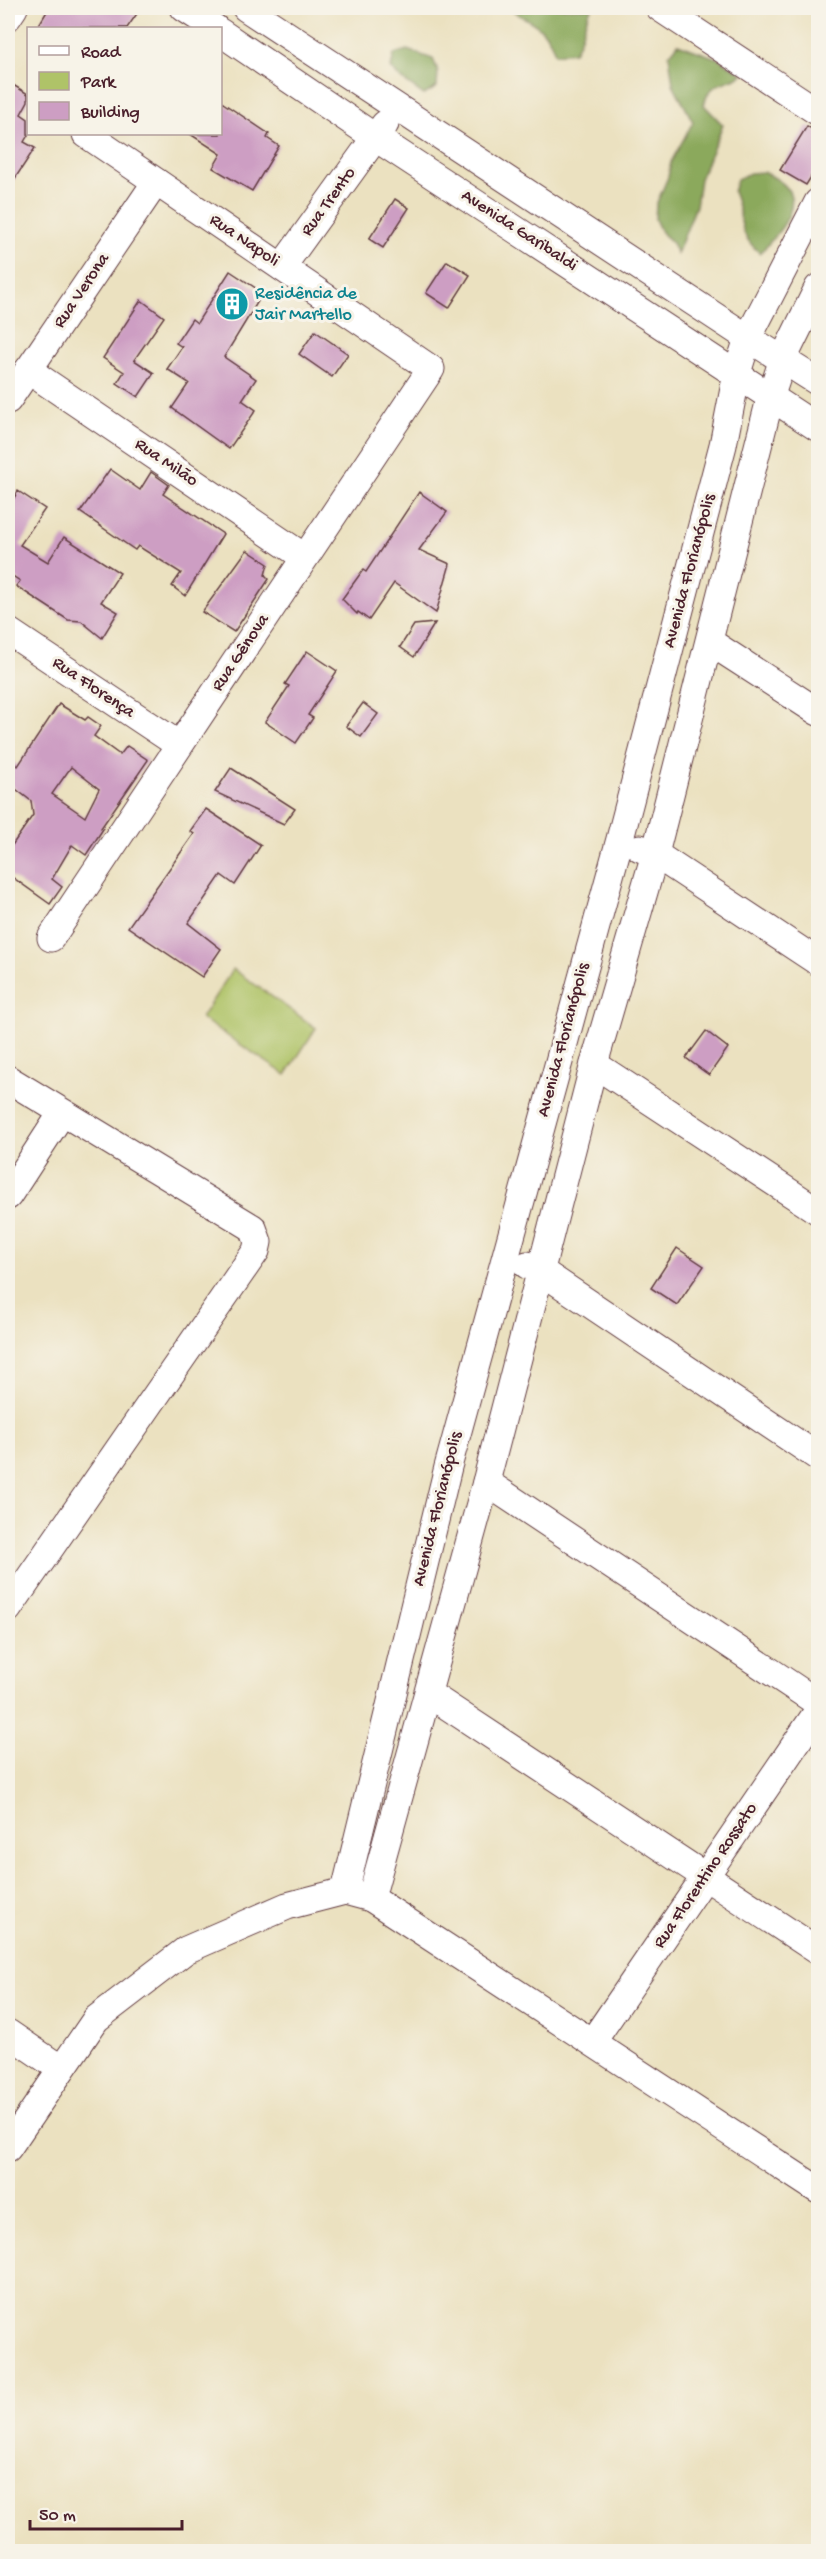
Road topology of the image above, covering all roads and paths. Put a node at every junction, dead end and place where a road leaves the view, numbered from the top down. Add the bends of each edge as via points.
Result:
1 (14, 8) edge
2 (184, 8) edge
3 (246, 8) edge
4 (660, 8) edge
5 (8, 18) edge
6 (213, 27) edge
7 (222, 33) edge
8 (397, 105) junction
9 (819, 112) edge
10 (87, 135) edge
11 (376, 138) junction
12 (156, 182) junction
13 (819, 202) edge
14 (282, 267) junction
15 (819, 288) edge
16 (748, 338) junction
17 (783, 358) junction
18 (431, 369) joint
19 (28, 370) junction
20 (737, 373) junction
21 (819, 382) edge
22 (771, 395) junction
23 (8, 400) edge
24 (819, 428) edge
25 (304, 557) junction
26 (8, 631) edge
27 (710, 642) junction
28 (819, 712) edge
29 (179, 745) junction
30 (620, 839) junction
31 (655, 854) junction
32 (51, 938) dead end
33 (819, 962) edge
34 (594, 1064) junction
35 (8, 1078) edge
36 (62, 1113) junction
37 (8, 1196) edge
38 (819, 1211) edge
39 (506, 1255) junction
40 (541, 1271) junction
41 (819, 1457) edge
42 (486, 1482) junction
43 (8, 1609) edge
44 (429, 1694) junction
45 (819, 1703) edge
46 (819, 1711) edge
47 (705, 1876) junction
48 (345, 1891) junction
49 (371, 1898) junction
50 (819, 1951) edge
51 (8, 2033) edge
52 (593, 2041) junction
53 (61, 2068) junction
54 (8, 2148) edge
55 (819, 2190) edge

1 - 5 street
2 - 6 street
3 - 8 street, Avenida Garibaldi
4 - 9 street
7 - 11 street, Avenida Garibaldi
8 - 11 street, Rua Trento
8 - 16 street, Avenida Garibaldi
10 - 12 street, Rua Napoli
11 - 14 street, Rua Trento
11 - 20 street, Avenida Garibaldi
12 - 14 street, Rua Napoli
12 - 19 street, Rua Verona
13 - 16 street, Avenida Florianópolis
14 - 18 street, Rua Napoli
15 - 17 street, Avenida Florianópolis
16 - 17 street, Avenida Garibaldi
16 - 20 street, Avenida Florianópolis
17 - 21 street, Avenida Garibaldi
17 - 22 street, Avenida Florianópolis
18 - 25 street, Rua Gênova
19 - 23 street, Rua Verona
19 - 25 street, Rua Milão
20 - 22 street, Avenida Garibaldi
20 - 30 street, Avenida Florianópolis via 723,445
22 - 24 street, Avenida Garibaldi
22 - 27 street, Avenida Florianópolis
25 - 29 street, Rua Gênova
26 - 29 street, Rua Florença
27 - 28 street
27 - 31 street, Avenida Florianópolis
29 - 32 street, Rua Gênova
30 - 31 street
30 - 39 street, Avenida Florianópolis
31 - 33 street
31 - 34 street, Avenida Florianópolis
34 - 38 street
34 - 40 street, Avenida Florianópolis
35 - 36 street
36 - 37 street
36 - 43 street via 253,1228 258,1242 256,1251
39 - 40 street
39 - 48 street, Avenida Florianópolis via 442,1490
40 - 41 street
40 - 42 street, Avenida Florianópolis
42 - 44 street, Avenida Florianópolis
42 - 45 street
44 - 47 street
44 - 49 street, Avenida Florianópolis
46 - 47 street, Rua Florentino Rossato
47 - 50 street
47 - 52 street, Rua Florentino Rossato
48 - 49 street
48 - 53 street via 287,1906 186,1950 96,2019
49 - 52 street
51 - 53 street
52 - 55 street
53 - 54 street

